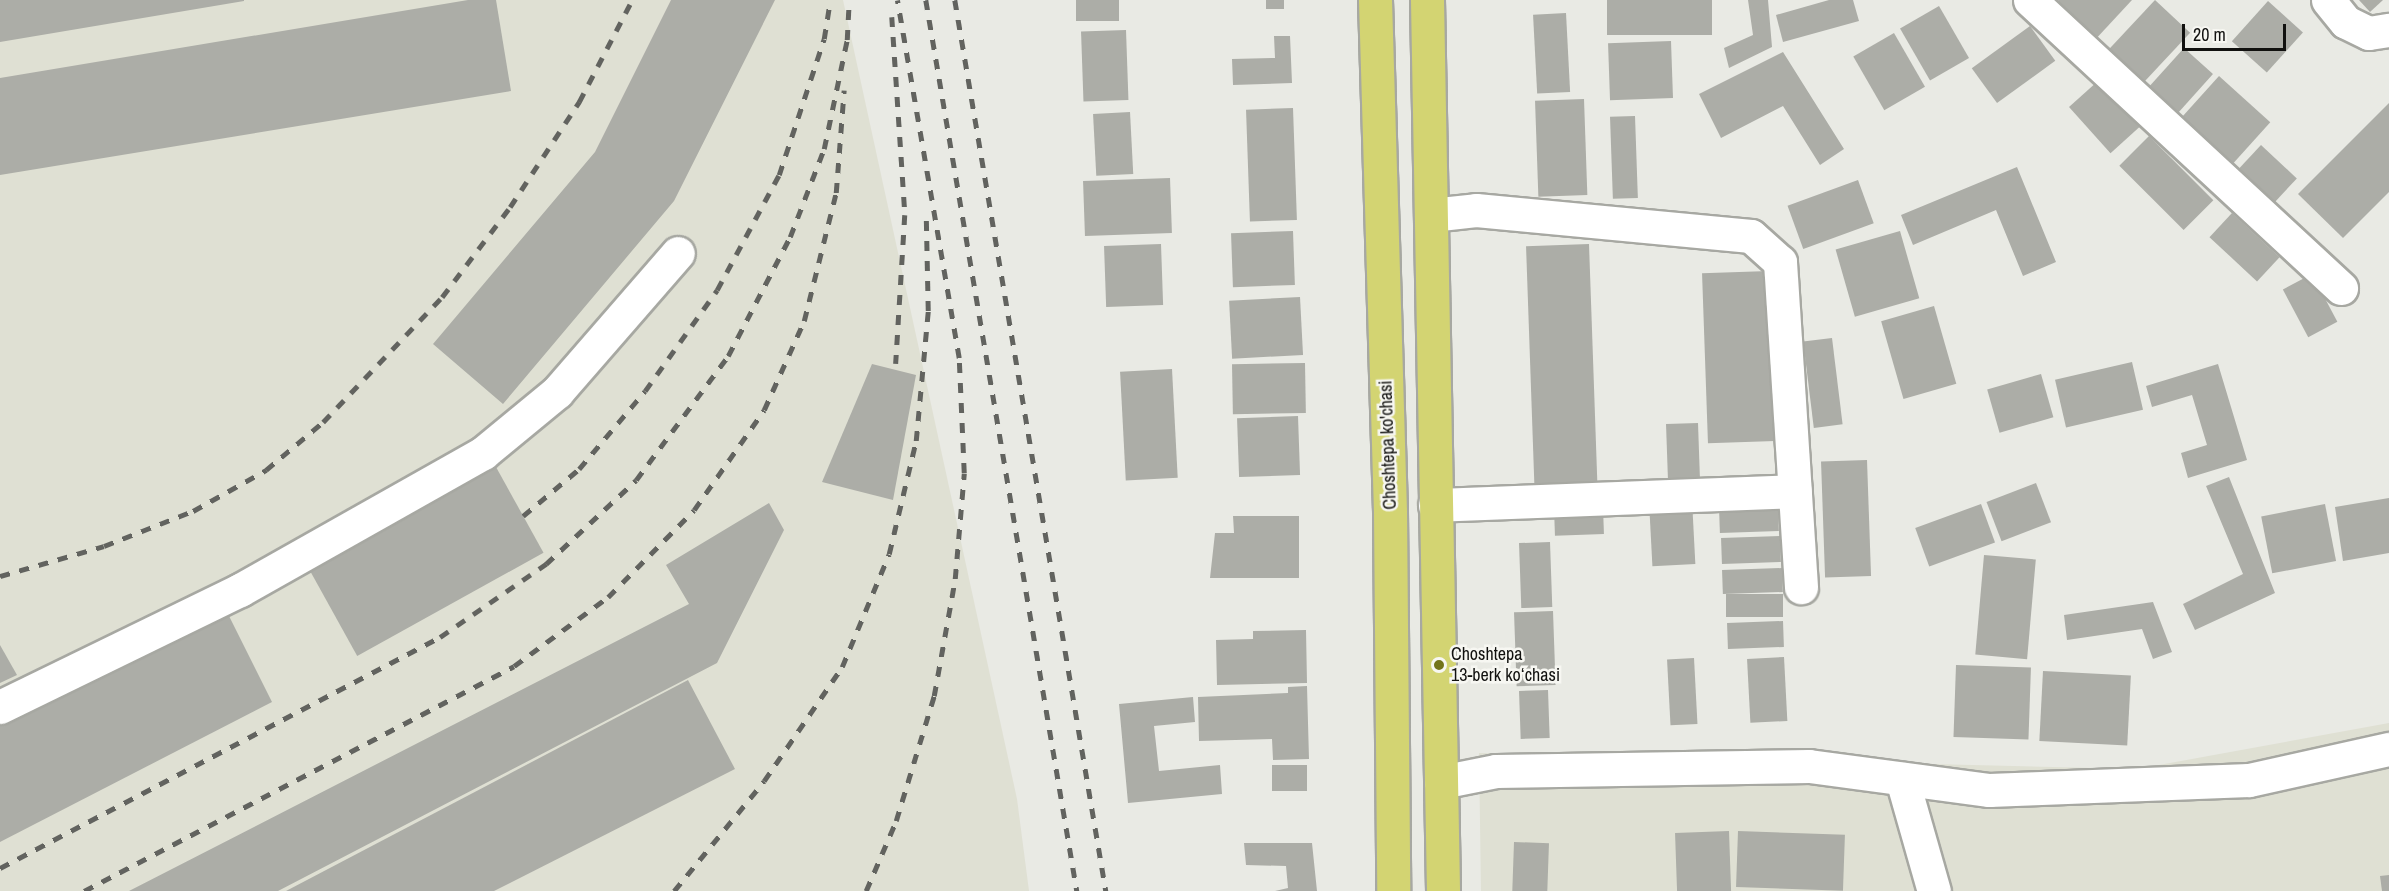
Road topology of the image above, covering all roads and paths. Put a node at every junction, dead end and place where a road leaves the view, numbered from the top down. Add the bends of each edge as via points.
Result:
1 (1375, 0) edge
2 (1427, 0) edge
3 (2030, 0) edge
4 (2328, 0) edge
5 (2389, 30) edge
6 (1431, 215) junction
7 (678, 254) dead end
8 (2341, 288) dead end
9 (1795, 491) junction
10 (1435, 505) junction
11 (1801, 587) dead end
12 (0, 707) edge
13 (2389, 749) edge
14 (1902, 779) junction
15 (1441, 782) junction
16 (1394, 891) edge
17 (1443, 891) edge
18 (1934, 891) edge

1 - 16 main road, Choshtepa ko'chasi via 1390,512
2 - 6 main road
3 - 8 street
4 - 5 street via 2354,25 2369,33
6 - 9 street via 1476,210 1750,236 1780,262
6 - 10 main road
7 - 12 street via 557,392 483,453 240,590
9 - 10 street
9 - 11 street
10 - 15 main road
13 - 14 street via 2248,780 1989,790
14 - 15 street via 1809,766 1496,771
14 - 18 street
15 - 17 main road

